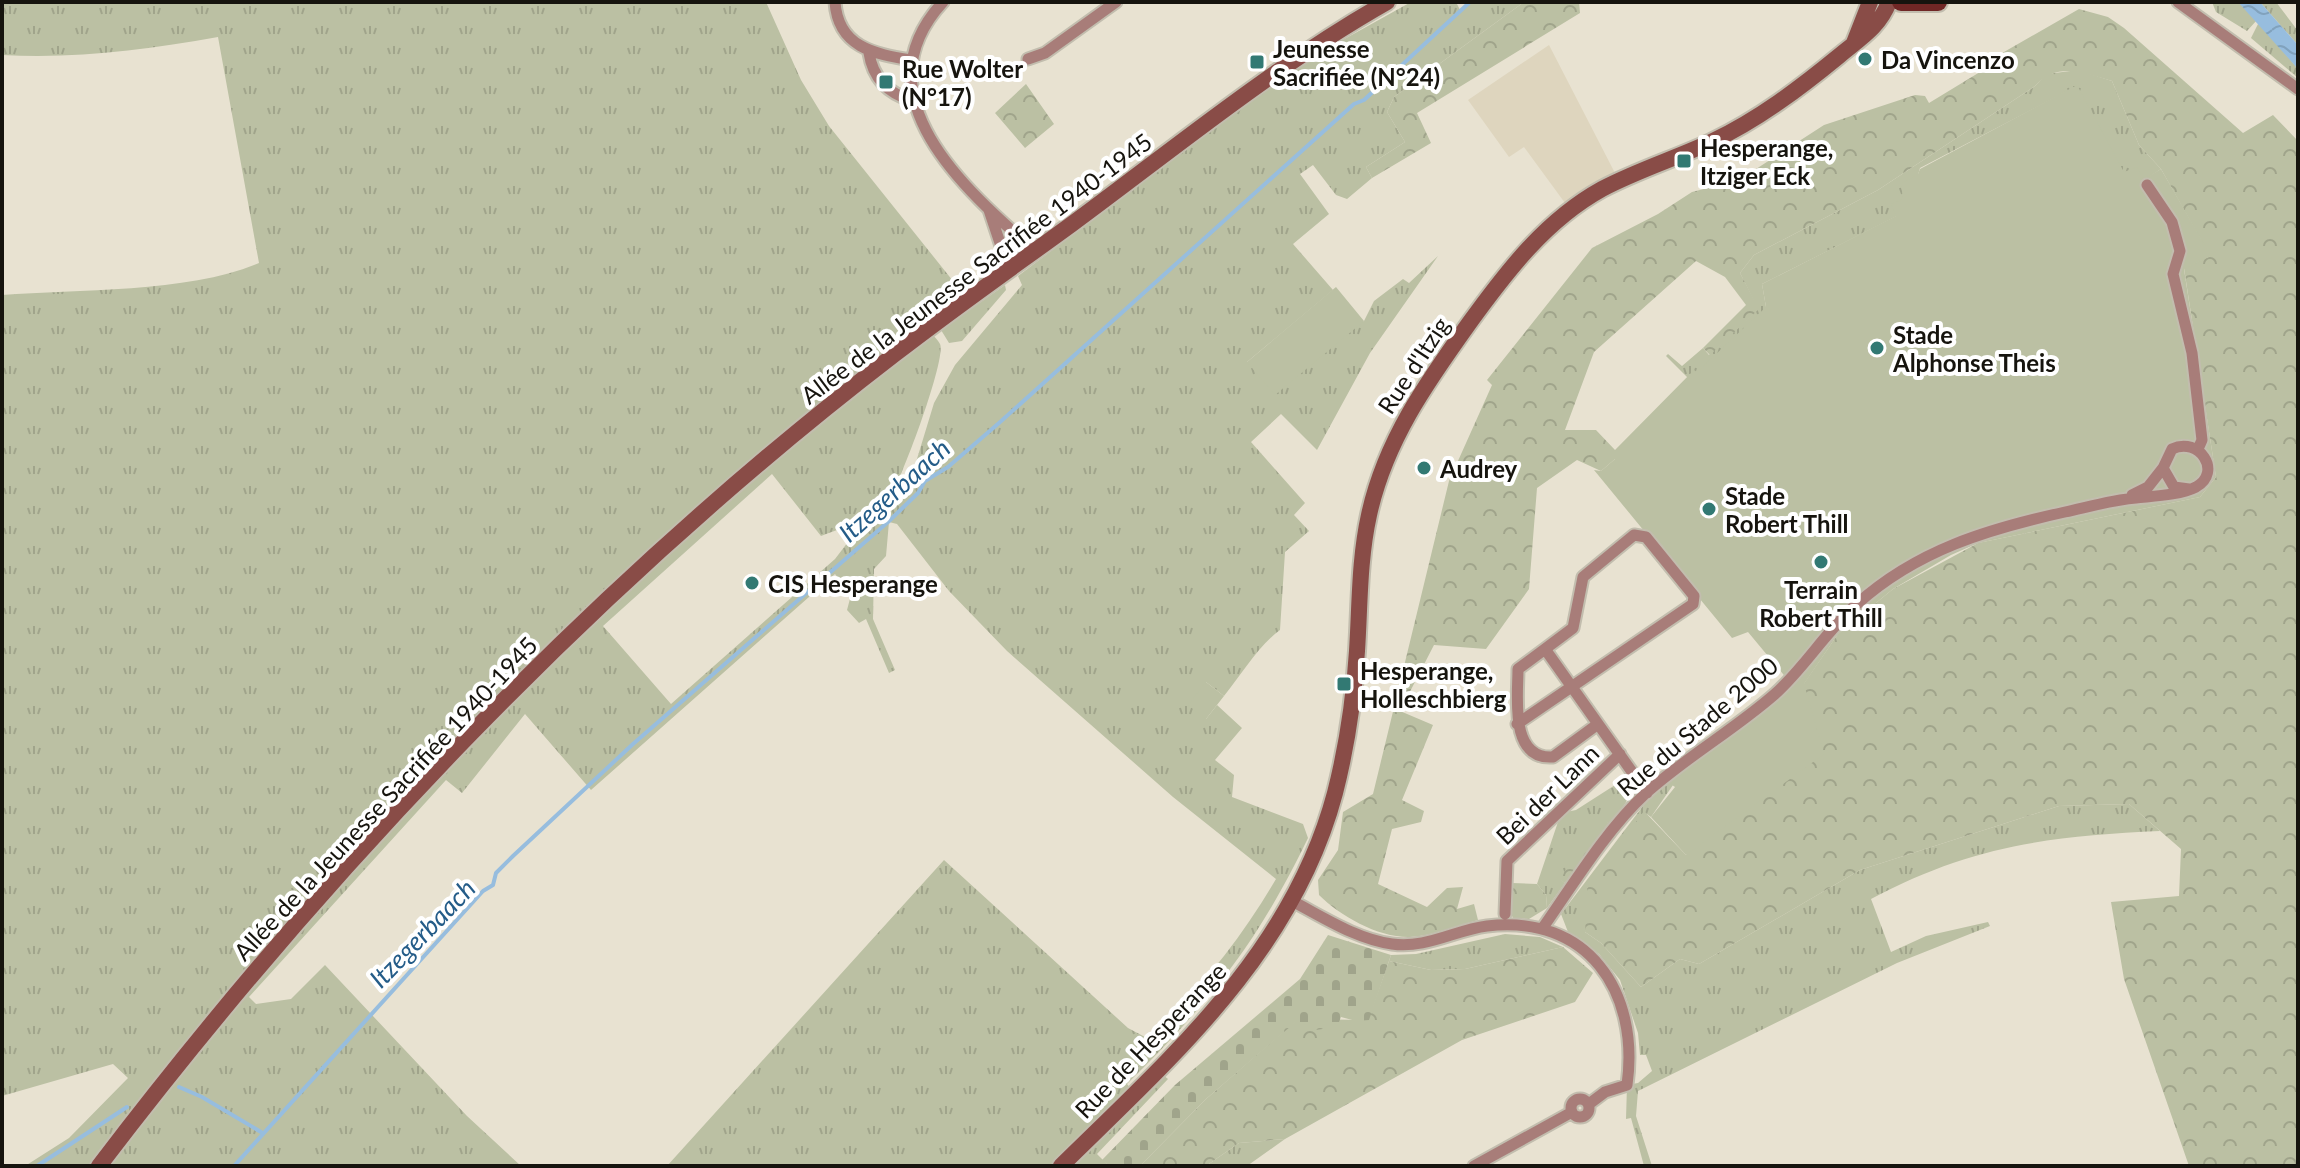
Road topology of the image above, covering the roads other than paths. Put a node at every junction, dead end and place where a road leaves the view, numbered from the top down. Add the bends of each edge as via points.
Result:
1 (835, 2) edge
2 (943, 2) edge
3 (1116, 2) edge
4 (1387, 2) edge
5 (1855, 2) edge
6 (1870, 2) edge
7 (1889, 2) edge
8 (1901, 2) edge
9 (1938, 2) edge
10 (2178, 2) edge
11 (1862, 22) junction
12 (1854, 43) junction
13 (869, 53) junction
14 (1028, 59) dead end
15 (911, 60) junction
16 (2298, 89) edge
17 (913, 101) junction
18 (2147, 185) dead end
19 (988, 210) junction
20 (1035, 251) junction
21 (1009, 270) junction
22 (2198, 449) junction
23 (2163, 468) junction
24 (2189, 489) junction
25 (2124, 499) junction
26 (1545, 649) junction
27 (1572, 687) junction
28 (1517, 724) junction
29 (1598, 724) junction
30 (1620, 754) junction
31 (1647, 793) junction
32 (1292, 901) junction
33 (1505, 914) dead end
34 (1542, 929) junction
35 (99, 1166) edge
36 (1061, 1166) edge
37 (1474, 1166) edge

1 - 13 street via 852,43
2 - 15 street via 921,31
3 - 14 street via 1045,53
4 - 20 main road, Allée de la Jeunesse Sacrifiée 1940-1945 via 1295,59
5 - 11 main road
6 - 11 main road, Rue d'Itzig
7 - 12 main road, Rue d'Itzig via 1872,30
8 - 9 main road
10 - 16 street
11 - 12 main road, Rue d'Itzig
12 - 32 main road, Rue d'Itzig via 1749,121 1602,190 1565,214 1502,278 1417,395 1394,441 1369,514 1343,754 1321,835
13 - 15 street
13 - 17 street via 881,82
15 - 17 street
17 - 19 street via 930,140
18 - 22 street via 2172,222 2180,251 2173,274 2192,353 2202,440
19 - 20 street
19 - 21 street
20 - 21 main road, Allée de la Jeunesse Sacrifiée 1940-1945
21 - 35 main road, Allée de la Jeunesse Sacrifiée 1940-1945 via 893,355 721,498 543,661 362,849 242,985
22 - 23 street, Rue du Stade 2000 via 2172,449
22 - 24 street via 2207,461 2206,476
23 - 24 street via 2174,487
23 - 25 street, Rue du Stade 2000 via 2148,487
24 - 25 street, Rue du Stade 2000
25 - 31 street, Rue du Stade 2000 via 1974,534 1919,561 1858,603 1775,693
26 - 27 street
26 - 27 street via 1573,628 1583,577 1634,535 1646,537 1694,596 1693,604
26 - 28 street via 1518,669
27 - 28 street
27 - 29 street
28 - 29 street via 1526,745 1546,758
29 - 30 street
30 - 31 street
30 - 33 street, Bei der Lann via 1507,861
31 - 34 street, Rue du Stade 2000
32 - 34 street via 1391,944 1414,945 1485,926
32 - 36 main road, Rue de Hesperange via 1232,993
34 - 37 street via 1592,957 1609,978 1630,1030 1627,1085 1589,1104 1576,1099 1572,1112

